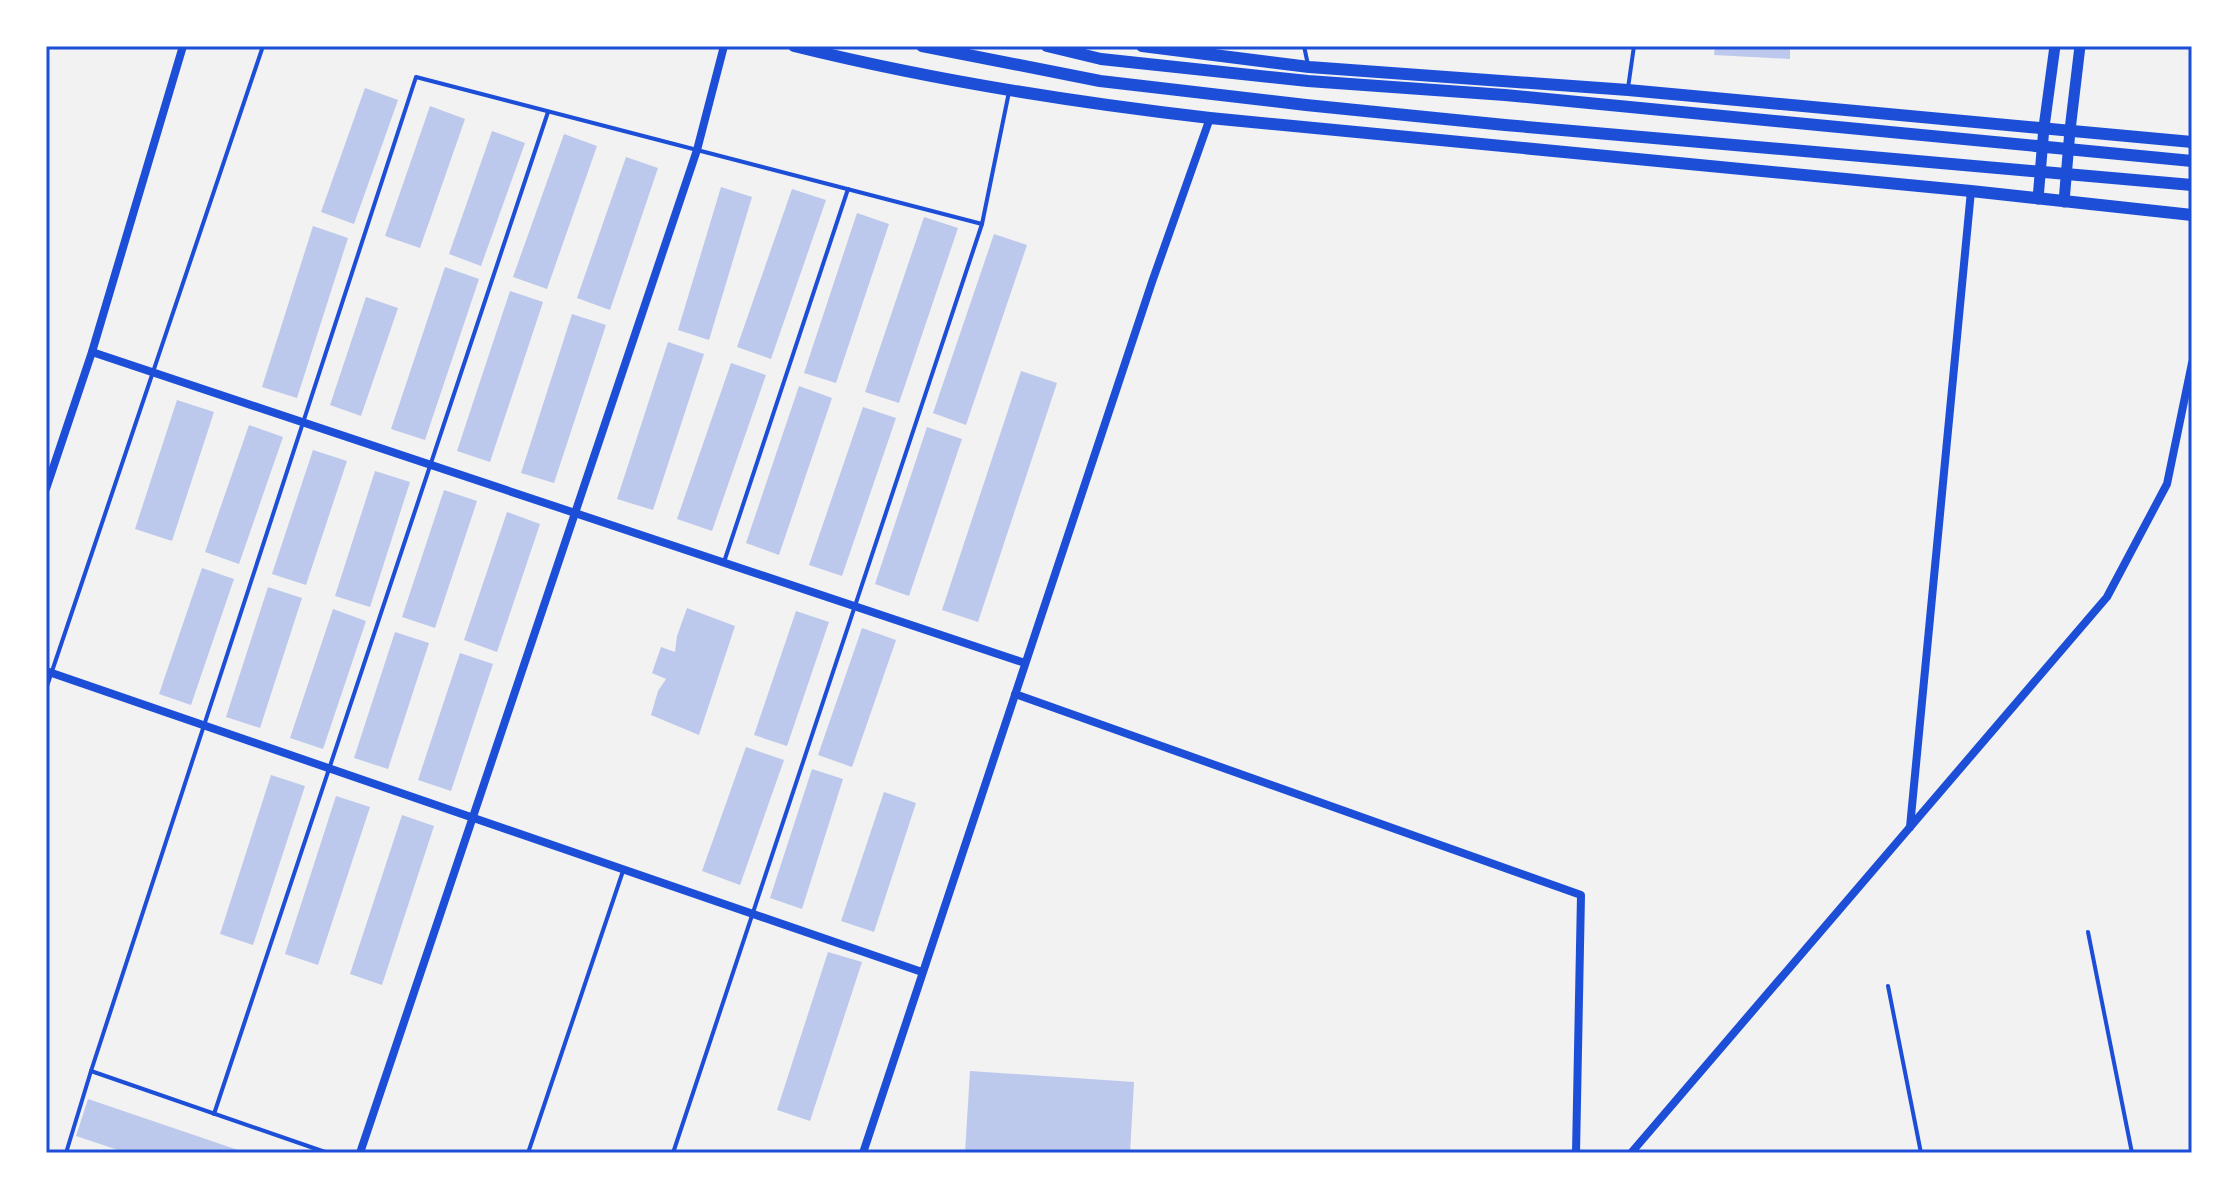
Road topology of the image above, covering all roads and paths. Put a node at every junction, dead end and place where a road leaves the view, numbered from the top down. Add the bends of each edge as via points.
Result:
1 (183, 46) edge
2 (263, 46) edge
3 (724, 46) edge
4 (794, 46) edge
5 (922, 46) edge
6 (1047, 46) edge
7 (1142, 46) edge
8 (1304, 46) edge
9 (1634, 46) edge
10 (2055, 46) edge
11 (2080, 46) edge
12 (1309, 67) junction
13 (1628, 90) junction
14 (1009, 91) junction
15 (548, 112) junction
16 (1210, 118) junction
17 (2044, 127) junction
18 (2070, 130) junction
19 (2192, 142) edge
20 (697, 150) junction
21 (2192, 161) edge
22 (2192, 185) edge
23 (848, 189) junction
24 (1971, 191) junction
25 (2038, 199) junction
26 (2064, 202) junction
27 (2192, 215) edge
28 (982, 224) junction
29 (92, 352) junction
30 (2192, 363) edge
31 (153, 372) junction
32 (303, 422) junction
33 (430, 465) junction
34 (46, 489) edge
35 (576, 513) junction
36 (724, 562) junction
37 (854, 606) junction
38 (1025, 663) junction
39 (49, 672) edge
40 (46, 689) edge
41 (1015, 694) junction
42 (204, 725) junction
43 (329, 768) junction
44 (473, 818) junction
45 (1910, 828) junction
46 (624, 870) junction
47 (753, 914) junction
48 (2088, 932) dead end
49 (922, 972) junction
50 (1888, 986) dead end
51 (91, 1071) junction
52 (214, 1114) junction
53 (66, 1153) edge
54 (328, 1153) edge
55 (360, 1153) edge
56 (528, 1153) edge
57 (673, 1153) edge
58 (863, 1153) edge
59 (1576, 1153) edge
60 (1631, 1153) edge
61 (1921, 1153) edge
62 (2132, 1153) edge

1 - 29 street
2 - 31 lane
3 - 20 street
4 - 14 main road
5 - 22 main road via 1100,81 1306,105
6 - 21 main road via 1101,59 1292,80 1505,95
7 - 12 main road
8 - 12 lane
9 - 13 lane
10 - 17 main road
11 - 18 main road
12 - 13 main road
13 - 17 main road
14 - 16 main road
14 - 28 lane
15 - 20 lane
15 - 32 lane via 416,77
15 - 33 lane
16 - 24 main road
16 - 38 street
17 - 18 main road
17 - 25 main road
18 - 19 main road
18 - 26 main road
20 - 23 lane
20 - 35 street
23 - 28 lane
23 - 36 lane
24 - 25 main road
24 - 45 street
25 - 26 main road
26 - 27 main road
28 - 37 lane
29 - 31 street
29 - 34 street
30 - 45 street via 2167,484 2107,597
31 - 32 street
31 - 39 lane
32 - 33 street
32 - 42 lane
33 - 35 street
33 - 43 lane
35 - 36 street
35 - 44 street
36 - 37 street
37 - 38 street
37 - 47 lane
38 - 41 street
39 - 40 lane
39 - 42 street
41 - 49 street
41 - 59 street via 1581,895
42 - 43 street
42 - 51 lane
43 - 44 street
43 - 52 lane
44 - 46 street
44 - 55 street
45 - 60 street
46 - 47 street
46 - 56 lane
47 - 49 street
47 - 57 lane
48 - 62 lane
49 - 58 street
50 - 61 lane
51 - 52 lane
51 - 53 lane
52 - 54 lane

